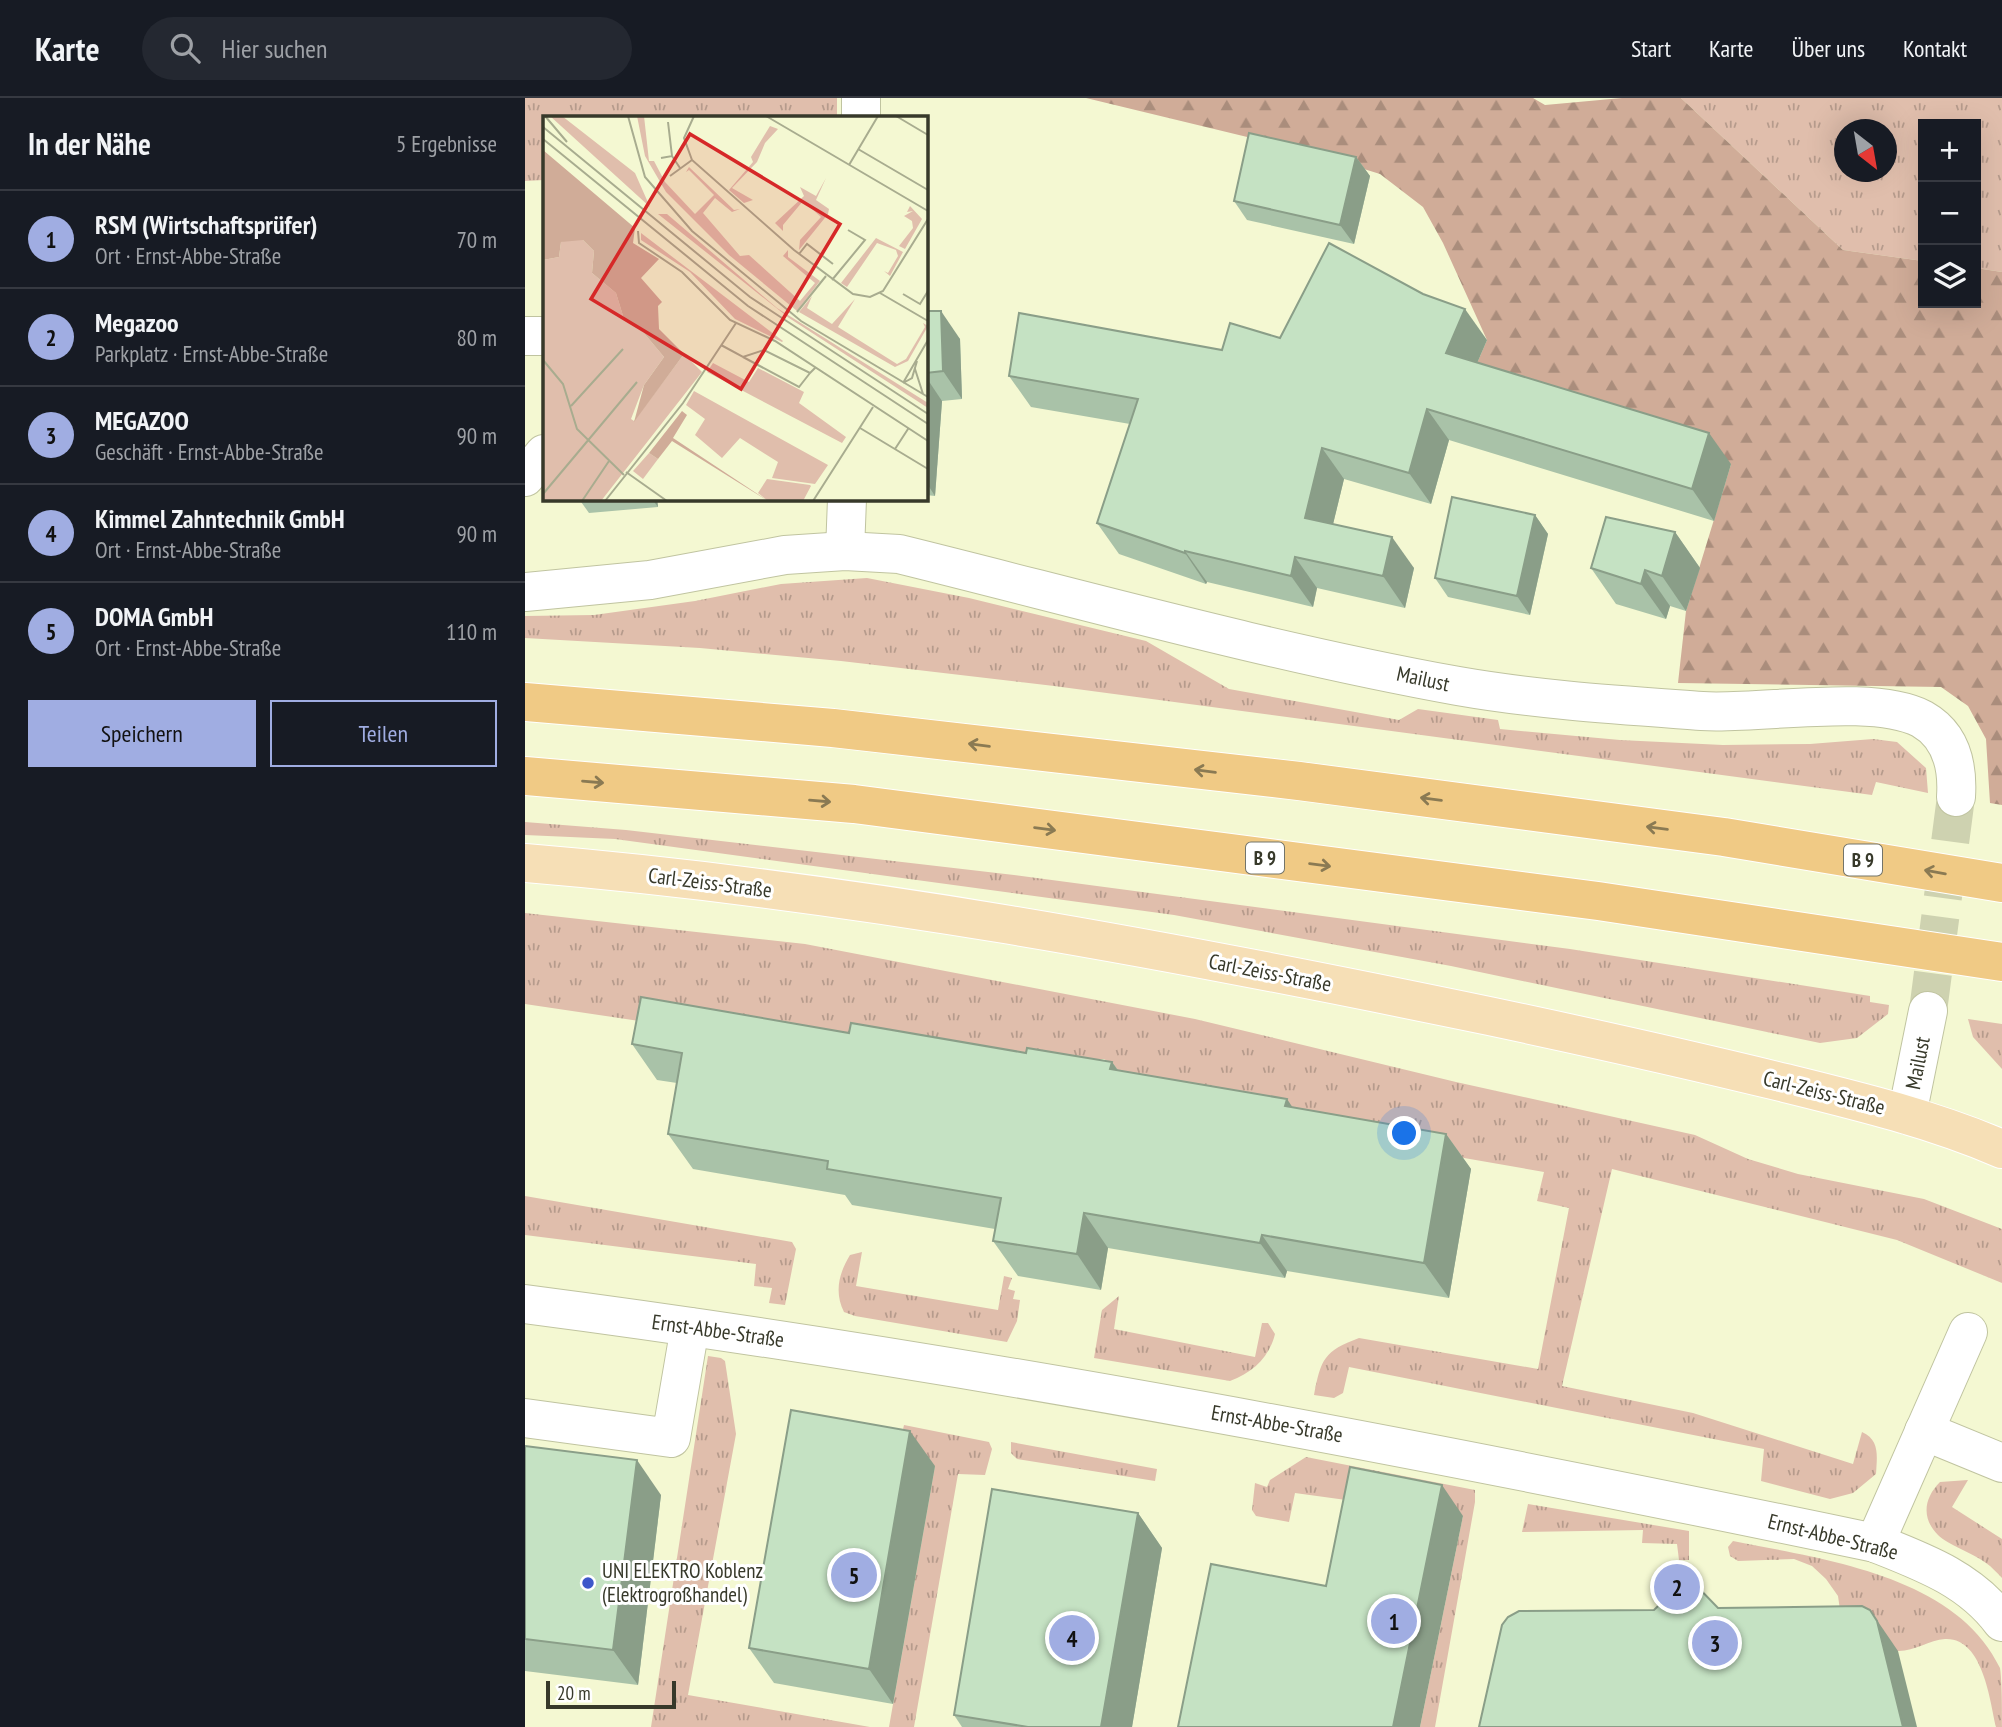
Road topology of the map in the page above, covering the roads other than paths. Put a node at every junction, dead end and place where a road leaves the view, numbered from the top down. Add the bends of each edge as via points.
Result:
1 (861, 98) edge
2 (861, 116) edge
3 (525, 336) edge
4 (543, 336) edge
5 (543, 455) edge
6 (525, 477) edge
7 (847, 500) edge
8 (845, 551) junction
9 (525, 592) edge
10 (525, 702) edge
11 (525, 776) edge
12 (1956, 797) tunnel mouth
13 (525, 863) edge
14 (2002, 883) edge
15 (2002, 962) edge
16 (1928, 1011) tunnel mouth
17 (1907, 1115) junction
18 (2002, 1149) edge
19 (525, 1304) edge
20 (690, 1327) junction
21 (1968, 1332) dead end
22 (525, 1418) edge
23 (1924, 1432) junction
24 (2002, 1463) edge
25 (1875, 1543) junction
26 (2002, 1622) edge

1 - 2 street
3 - 4 street
5 - 6 street
7 - 8 street
8 - 9 street, Mailust via 785,555 650,580
8 - 12 street, Mailust via 899,554 1274,648 1460,686 1707,711 1892,710 1922,720 1942,736 1957,773
14 -> 10 highway, B 9 via 1724,837 1299,781 833,728
11 -> 15 highway, B 9 via 853,804 1598,901
13 - 17 main road, Carl-Zeiss-Straße via 995,920 1565,1032
16 - 17 street, Mailust
17 - 18 main road, Carl-Zeiss-Straße
19 - 20 street, Ernst-Abbe-Straße
20 - 22 street via 671,1438
20 - 25 street, Ernst-Abbe-Straße via 1252,1419
21 - 23 street
23 - 24 street
23 - 25 street
25 - 26 street, Ernst-Abbe-Straße via 1931,1565 1975,1591

